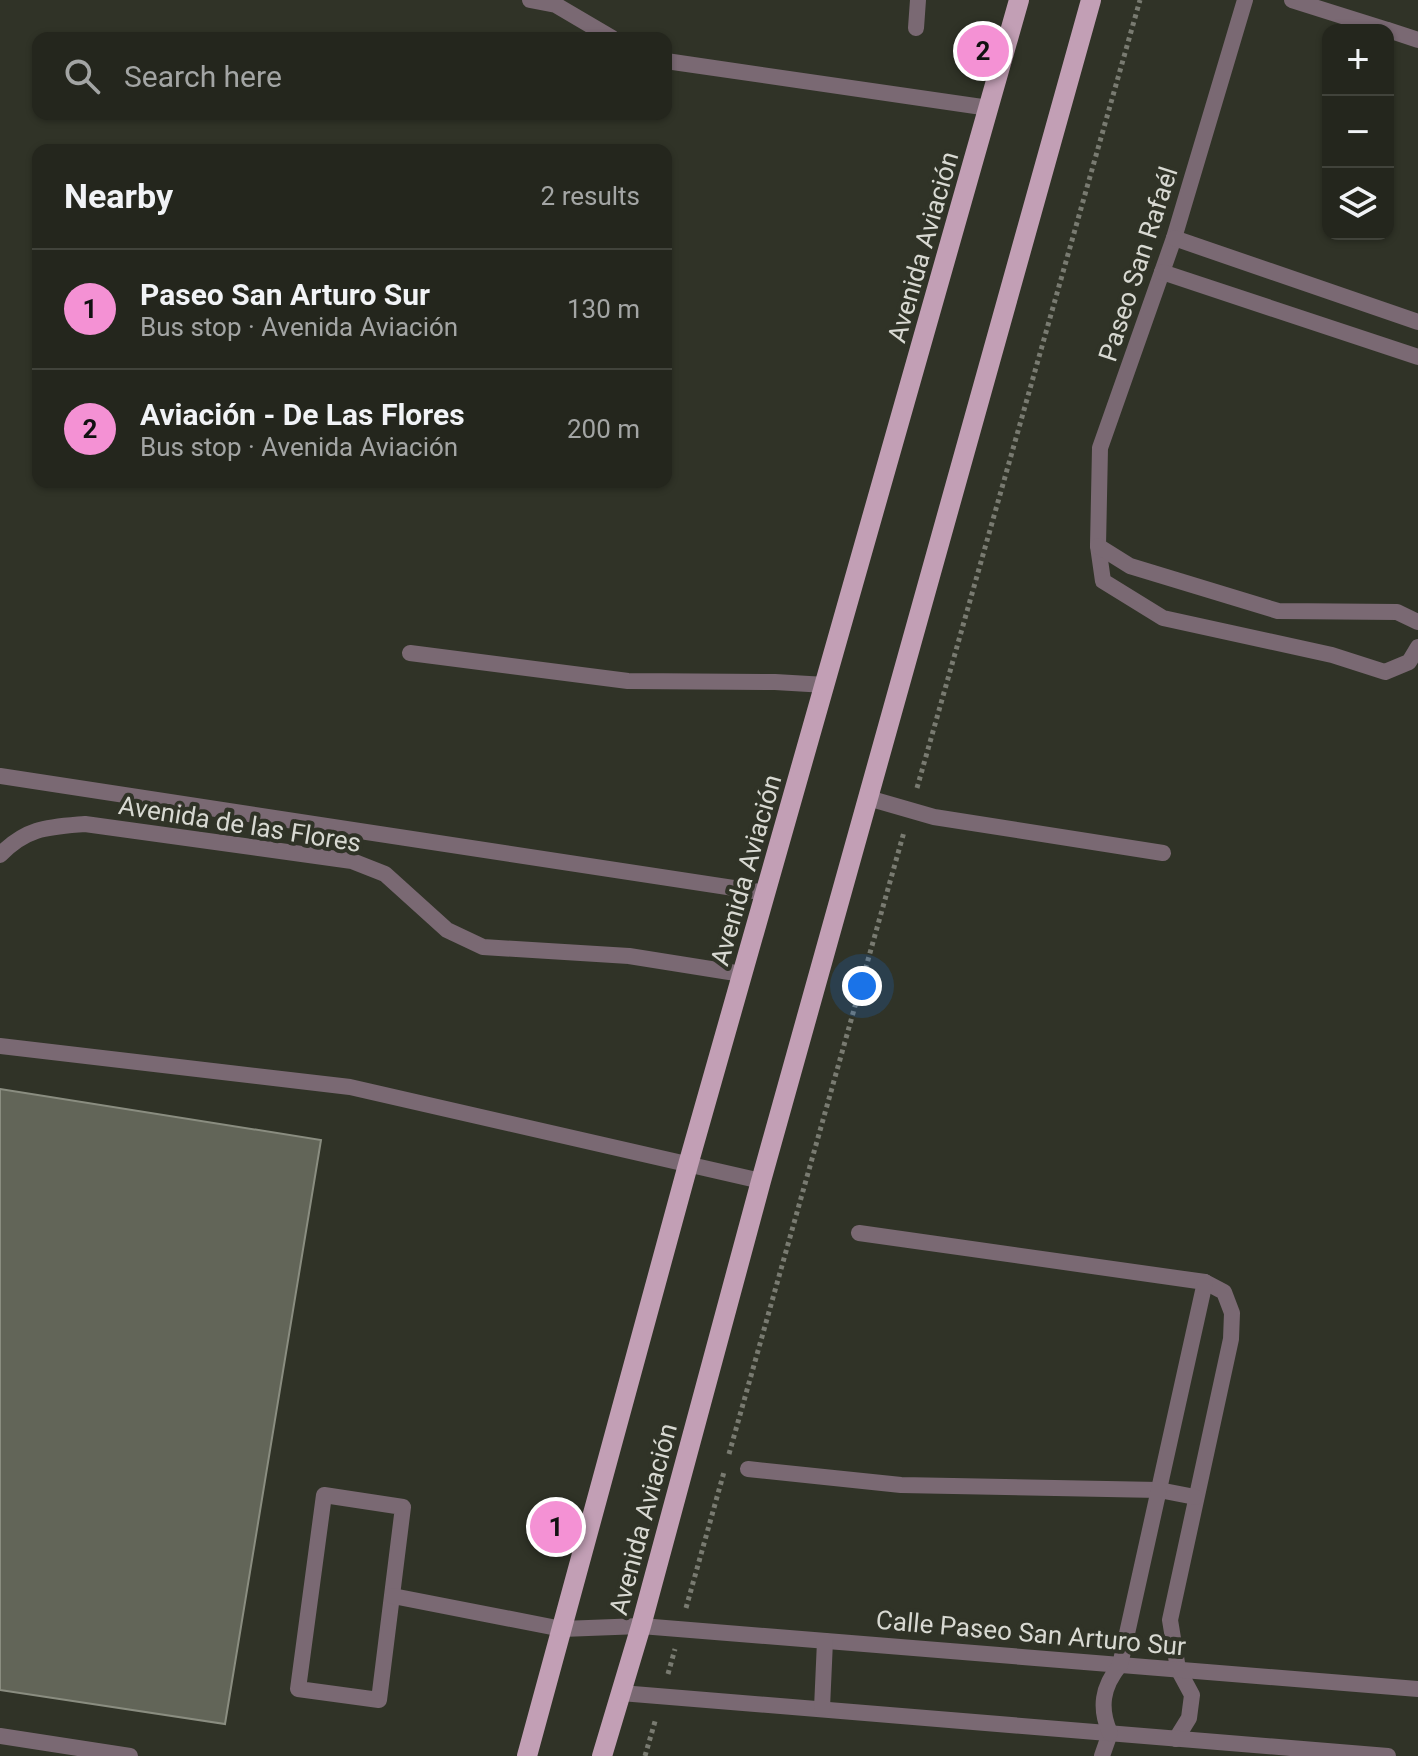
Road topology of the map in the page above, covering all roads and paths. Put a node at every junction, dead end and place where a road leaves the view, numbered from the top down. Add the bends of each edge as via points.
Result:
1 (530, 0) edge
2 (918, 0) edge
3 (1019, 0) edge
4 (1091, 0) edge
5 (1140, 0) edge
6 (1245, 0) edge
7 (1292, 0) edge
8 (1369, 24) edge
9 (916, 28) dead end
10 (602, 32) edge
11 (1394, 32) edge
12 (1418, 40) edge
13 (672, 62) edge
14 (989, 108) junction
15 (1174, 238) junction
16 (1162, 272) junction
17 (1418, 322) edge
18 (1418, 357) edge
19 (1098, 546) junction
20 (1418, 622) edge
21 (1418, 647) edge
22 (410, 653) dead end
23 (826, 685) junction
24 (0, 776) edge
25 (915, 795) dead end
26 (868, 798) junction
27 (906, 825) dead end
28 (1163, 853) dead end
29 (0, 855) edge
30 (766, 893) junction
31 (742, 974) junction
32 (0, 1046) edge
33 (688, 1165) junction
34 (761, 1181) junction
35 (859, 1233) dead end
36 (1205, 1282) junction
37 (748, 1469) dead end
38 (1159, 1490) junction
39 (1195, 1497) junction
40 (393, 1596) junction
41 (683, 1620) dead end
42 (641, 1626) junction
43 (562, 1629) junction
44 (679, 1635) dead end
45 (825, 1641) junction
46 (1120, 1665) junction
47 (1178, 1669) junction
48 (666, 1680) dead end
49 (1418, 1689) edge
50 (621, 1693) junction
51 (822, 1708) junction
52 (658, 1711) dead end
53 (1110, 1733) junction
54 (0, 1736) edge
55 (1176, 1739) junction
56 (1356, 1754) edge
57 (130, 1756) edge
58 (527, 1756) edge
59 (602, 1756) edge
60 (645, 1756) edge
61 (1102, 1756) edge
62 (1388, 1756) edge

1 - 10 street via 556,5
2 - 9 street
3 - 14 main road, Avenida Aviación
4 - 26 main road, Avenida Aviación
5 - 25 path
6 - 15 street, Paseo San Rafaél
7 - 8 street
11 - 12 street
13 - 14 street
14 - 23 main road, Avenida Aviación
15 - 16 street, Paseo San Rafaél
15 - 17 street
16 - 18 street
16 - 19 street, Paseo San Rafaél via 1100,448
19 - 20 street via 1130,566 1278,611 1397,612
19 - 21 street, Paseo San Rafaél via 1103,581 1163,618 1385,672 1409,662
22 - 23 street via 628,681
23 - 30 main road, Avenida Aviación
24 - 30 street
26 - 28 street via 934,817
26 - 34 main road, Avenida Aviación
27 - 41 path
29 - 31 street, Avenida de las Flores via 14,841 42,828 85,824 352,861 385,874 447,930 483,947 629,956
30 - 31 main road, Avenida Aviación
31 - 33 main road, Avenida Aviación
32 - 33 street via 350,1087
33 - 34 street
33 - 43 main road, Avenida Aviación
34 - 42 main road, Avenida Aviación
35 - 36 street
36 - 38 street
36 - 39 street via 1224,1292 1232,1313 1231,1339
37 - 38 street via 901,1485
38 - 39 street
38 - 46 street
39 - 47 street via 1170,1620
40 - 40 street via 379,1700 298,1689 324,1495 403,1507
40 - 43 street, Calle Paseo San Arturo Sur
42 - 43 street, Calle Paseo San Arturo Sur
42 - 45 street, Calle Paseo San Arturo Sur
42 - 50 main road, Avenida Aviación
43 - 58 main road, Avenida Aviación
44 - 48 path
45 - 46 street, Calle Paseo San Arturo Sur
45 - 51 street
46 - 47 street, Calle Paseo San Arturo Sur
46 - 53 street via 1103,1697
47 - 49 street, Calle Paseo San Arturo Sur
47 - 55 street via 1192,1695 1189,1718
50 - 51 street
50 - 59 main road, Avenida Aviación
51 - 53 street
52 - 60 path
53 - 55 street
53 - 61 street
54 - 57 street
55 - 56 street
56 - 62 street

